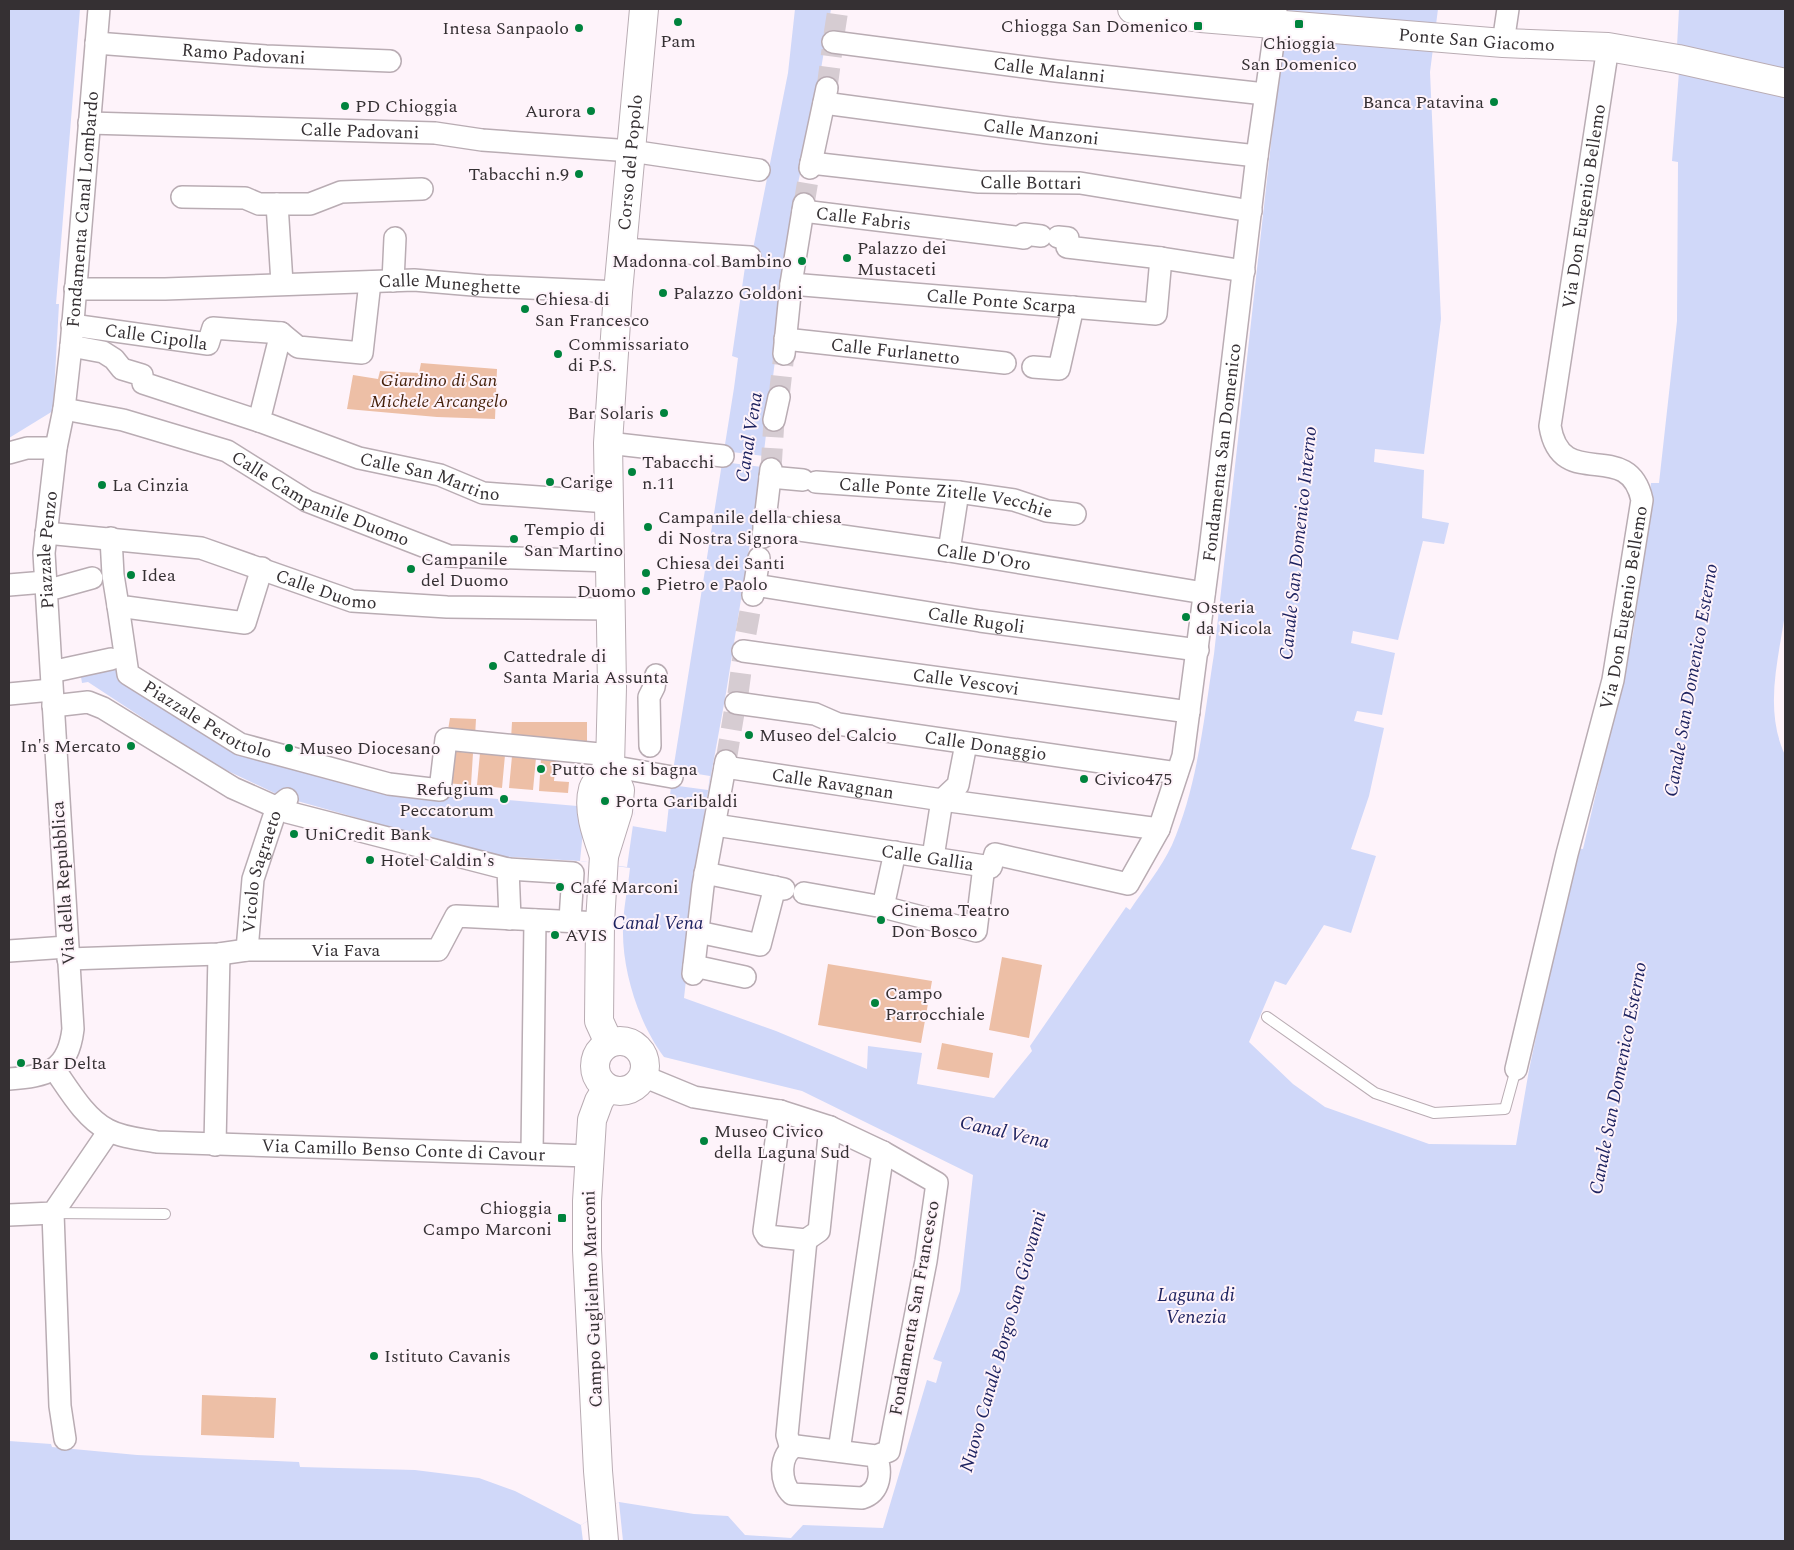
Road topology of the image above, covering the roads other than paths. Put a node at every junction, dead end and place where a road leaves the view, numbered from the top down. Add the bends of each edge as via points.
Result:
1 (99, 9) edge
2 (644, 9) edge
3 (1132, 9) edge
4 (1508, 9) edge
5 (1278, 18) edge
6 (96, 43) junction
7 (833, 43) dead end
8 (1503, 43) junction
9 (1608, 48) junction
10 (390, 61) dead end
11 (1785, 83) edge
12 (1265, 94) junction
13 (89, 123) junction
14 (631, 151) junction
15 (1257, 156) junction
16 (811, 166) joint
17 (759, 170) dead end
18 (422, 189) dead end
19 (182, 198) dead end
20 (277, 204) junction
21 (1251, 211) junction
22 (395, 238) dead end
23 (622, 249) junction
24 (750, 256) dead end
25 (1161, 258) junction
26 (1244, 272) junction
27 (393, 281) junction
28 (370, 282) junction
29 (282, 283) junction
30 (791, 284) junction
31 (75, 289) junction
32 (618, 292) junction
33 (1073, 307) junction
34 (281, 332) junction
35 (72, 336) junction
36 (1005, 363) dead end
37 (1033, 366) dead end
38 (779, 397) tunnel mouth
39 (64, 409) junction
40 (774, 420) tunnel mouth
41 (258, 421) junction
42 (608, 443) junction
43 (56, 448) junction
44 (9, 453) edge
45 (723, 456) dead end
46 (958, 492) junction
47 (608, 502) junction
48 (1074, 514) dead end
49 (764, 531) joint
50 (46, 533) junction
51 (111, 538) junction
52 (949, 551) junction
53 (759, 558) dead end
54 (611, 562) junction
55 (262, 568) junction
56 (92, 578) dead end
57 (9, 585) edge
58 (54, 585) junction
59 (1204, 593) junction
60 (118, 606) junction
61 (610, 609) junction
62 (744, 647) dead end
63 (1198, 650) junction
64 (111, 659) dead end
65 (69, 668) dead end
66 (656, 675) dead end
67 (9, 694) edge
68 (52, 698) junction
69 (736, 703) dead end
70 (1189, 712) junction
71 (966, 744) junction
72 (650, 746) dead end
73 (610, 760) junction
74 (1177, 773) junction
75 (672, 778) dead end
76 (942, 800) junction
77 (283, 803) junction
78 (715, 825) junction
79 (1159, 829) junction
80 (896, 852) junction
81 (933, 857) junction
82 (984, 866) junction
83 (508, 869) junction
84 (704, 880) junction
85 (1128, 884) joint
86 (788, 890) junction
87 (883, 907) junction
88 (510, 919) junction
89 (535, 920) junction
90 (570, 920) junction
91 (600, 923) junction
92 (698, 932) junction
93 (247, 950) junction
94 (9, 951) edge
95 (68, 953) junction
96 (219, 954) junction
97 (745, 977) dead end
98 (1267, 1017) dead end
99 (609, 1043) junction
100 (1516, 1069) joint
101 (55, 1070) junction
102 (643, 1076) junction
103 (9, 1079) edge
104 (607, 1088) junction
105 (780, 1111) junction
106 (830, 1127) junction
107 (109, 1131) junction
108 (215, 1146) junction
109 (883, 1152) junction
110 (532, 1153) junction
111 (590, 1156) junction
112 (53, 1213) junction
113 (165, 1214) dead end
114 (9, 1215) edge
115 (806, 1240) junction
116 (65, 1439) dead end
117 (791, 1448) junction
118 (839, 1451) junction
119 (876, 1456) junction
120 (604, 1541) edge

1 - 6 street, Fondamenta Canal Lombardo
2 - 14 street, Corso del Popolo
3 - 5 street, Ponte San Giacomo via 1201,18
4 - 8 street
5 - 8 street, Ponte San Giacomo
5 - 12 street, Fondamenta San Domenico
6 - 10 street, Ramo Padovani via 266,56
6 - 13 street, Fondamenta Canal Lombardo
7 - 12 street, Calle Malanni
8 - 9 street, Ponte San Giacomo
9 - 11 street, Ponte San Giacomo via 1678,59
9 - 100 street, Via Don Eugenio Bellemo via 1550,426 1553,443 1559,453 1570,460 1626,472 1639,487 1642,500 1613,680 1567,854
12 - 15 street, Fondamenta San Domenico
13 - 14 street, Calle Padovani via 435,133 482,140
13 - 31 street, Fondamenta Canal Lombardo
14 - 17 street, Calle Padovani
14 - 23 street, Corso del Popolo
15 - 16 street, Calle Manzoni via 1048,133 826,95
15 - 21 street, Fondamenta San Domenico
16 - 21 street, Calle Bottari via 979,182 1080,183
18 - 20 street via 341,192 310,204
19 - 20 street via 245,198 259,204
20 - 29 street
21 - 26 street, Fondamenta San Domenico
22 - 27 street
23 - 24 street
23 - 32 street, Corso del Popolo
25 - 26 street, Calle Fabris
25 - 30 street, Calle Fabris via 1068,247 1068,238 1024,234 1024,238 804,208
25 - 33 street, Calle Ponte Scarpa via 1156,314
26 - 59 street, Fondamenta San Domenico
27 - 28 street, Calle Muneghette
27 - 32 street, Calle Muneghette
28 - 29 street, Calle Muneghette
28 - 34 street via 362,353 298,347
29 - 31 street, Calle Muneghette via 166,289
30 - 33 street, Calle Ponte Scarpa
30 - 36 street, Calle Furlanetto via 784,346
31 - 35 street, Fondamenta Canal Lombardo
32 - 42 street, Corso del Popolo
33 - 37 street via 1059,369
34 - 35 street, Calle Cipolla via 213,328 208,344
34 - 41 street
35 - 39 street, Fondamenta Canal Lombardo
35 - 41 street, Calle San Martino via 114,359 122,369 142,375 143,383
38 - 40 street
39 - 43 street, Piazzale Penzo
39 - 54 street, Calle Campanile Duomo via 123,420 227,451 307,501 450,556
41 - 47 street, Calle San Martino via 359,458 440,475 483,493
42 - 45 street
42 - 47 street, Corso del Popolo
43 - 44 street via 27,448
43 - 50 street, Piazzale Penzo
46 - 48 street, Calle Ponte Zitelle Vecchie via 1014,500 1047,511
46 - 49 street, Calle Ponte Zitelle Vecchie via 810,481 770,473
46 - 52 street
47 - 54 street, Corso del Popolo
49 - 52 street, Calle D'Oro
50 - 51 street, Calle Duomo
50 - 58 street, Piazzale Penzo
51 - 55 street, Calle Duomo via 201,548
51 - 60 street
52 - 59 street, Calle D'Oro
53 - 63 street, Calle Rugoli via 754,590
54 - 61 street, Corso del Popolo
55 - 60 street via 245,623
55 - 61 street, Calle Duomo via 352,601 447,607
56 - 58 street
57 - 58 street
58 - 68 street, Piazzale Penzo
59 - 63 street, Fondamenta San Domenico
60 - 73 street, Piazzale Perottolo via 128,674 240,744 389,784 440,790 446,738
61 - 73 street, Corso del Popolo
62 - 70 street, Calle Vescovi
63 - 70 street, Fondamenta San Domenico
64 - 65 street
66 - 72 street via 649,697
67 - 68 street
68 - 77 street via 88,702 103,708 233,788
68 - 95 street, Via della Repubblica
69 - 71 street, Calle Donaggio via 815,714 838,724
70 - 74 street, Fondamenta San Domenico via 1183,756
71 - 74 street, Calle Donaggio
71 - 76 street via 958,785
73 - 75 street
73 - 91 street via 593,788 606,797 595,831 604,860
74 - 79 street, Fondamenta San Domenico
76 - 78 street, Calle Ravagnan via 725,764
76 - 79 street, Calle Ravagnan
76 - 81 street
77 - 83 street via 287,812
77 - 93 street, Vicolo Sagraeto via 253,879
78 - 80 street, Calle Gallia
78 - 84 street
79 - 85 street, Fondamenta San Domenico
80 - 81 street, Calle Gallia
80 - 87 street
81 - 82 street, Calle Gallia
82 - 85 street, Calle Gallia via 991,867 994,854
82 - 87 street via 976,931
83 - 88 street
83 - 90 street via 574,872
84 - 86 street
84 - 92 street
86 - 87 street
86 - 92 street via 760,945
88 - 89 street, Via Fava
88 - 93 street, Via Fava via 456,916 438,950
89 - 90 street, Via Fava
89 - 110 street
90 - 91 street, Via Fava
91 - 99 street via 599,1021
92 - 97 street via 694,970
93 - 96 street, Via Fava
94 - 95 street, Via Fava
95 - 96 street, Via Fava
95 - 101 street, Via della Repubblica via 71,1045
96 - 108 street
98 - 100 lane via 1375,1093 1434,1114 1505,1109
99 - 102 street via 618,1040 634,1044 644,1059
99 - 104 street via 598,1053 594,1068
101 - 103 street via 39,1076
101 - 107 street, Via Camillo Benso Conte di Cavour via 75,1099
102 - 104 street via 628,1090
102 - 105 street, Fondamenta San Francesco via 694,1097
104 - 111 street, Campo Guglielmo Marconi via 592,1120
105 - 106 street, Fondamenta San Francesco
105 - 115 street via 765,1234
106 - 109 street, Fondamenta San Francesco
106 - 115 street via 818,1231
107 - 108 street, Via Camillo Benso Conte di Cavour via 157,1142
107 - 112 street
108 - 110 street, Via Camillo Benso Conte di Cavour
109 - 118 street
109 - 119 street, Fondamenta San Francesco via 937,1183 926,1261 891,1442 888,1451
110 - 111 street, Via Camillo Benso Conte di Cavour
111 - 120 street, Campo Guglielmo Marconi via 587,1250
112 - 113 lane
112 - 114 street
112 - 116 street via 60,1406
115 - 117 street via 787,1435
117 - 118 street via 808,1446
117 - 119 street via 782,1476 788,1490 798,1495 856,1499 868,1496 880,1477
118 - 119 street

